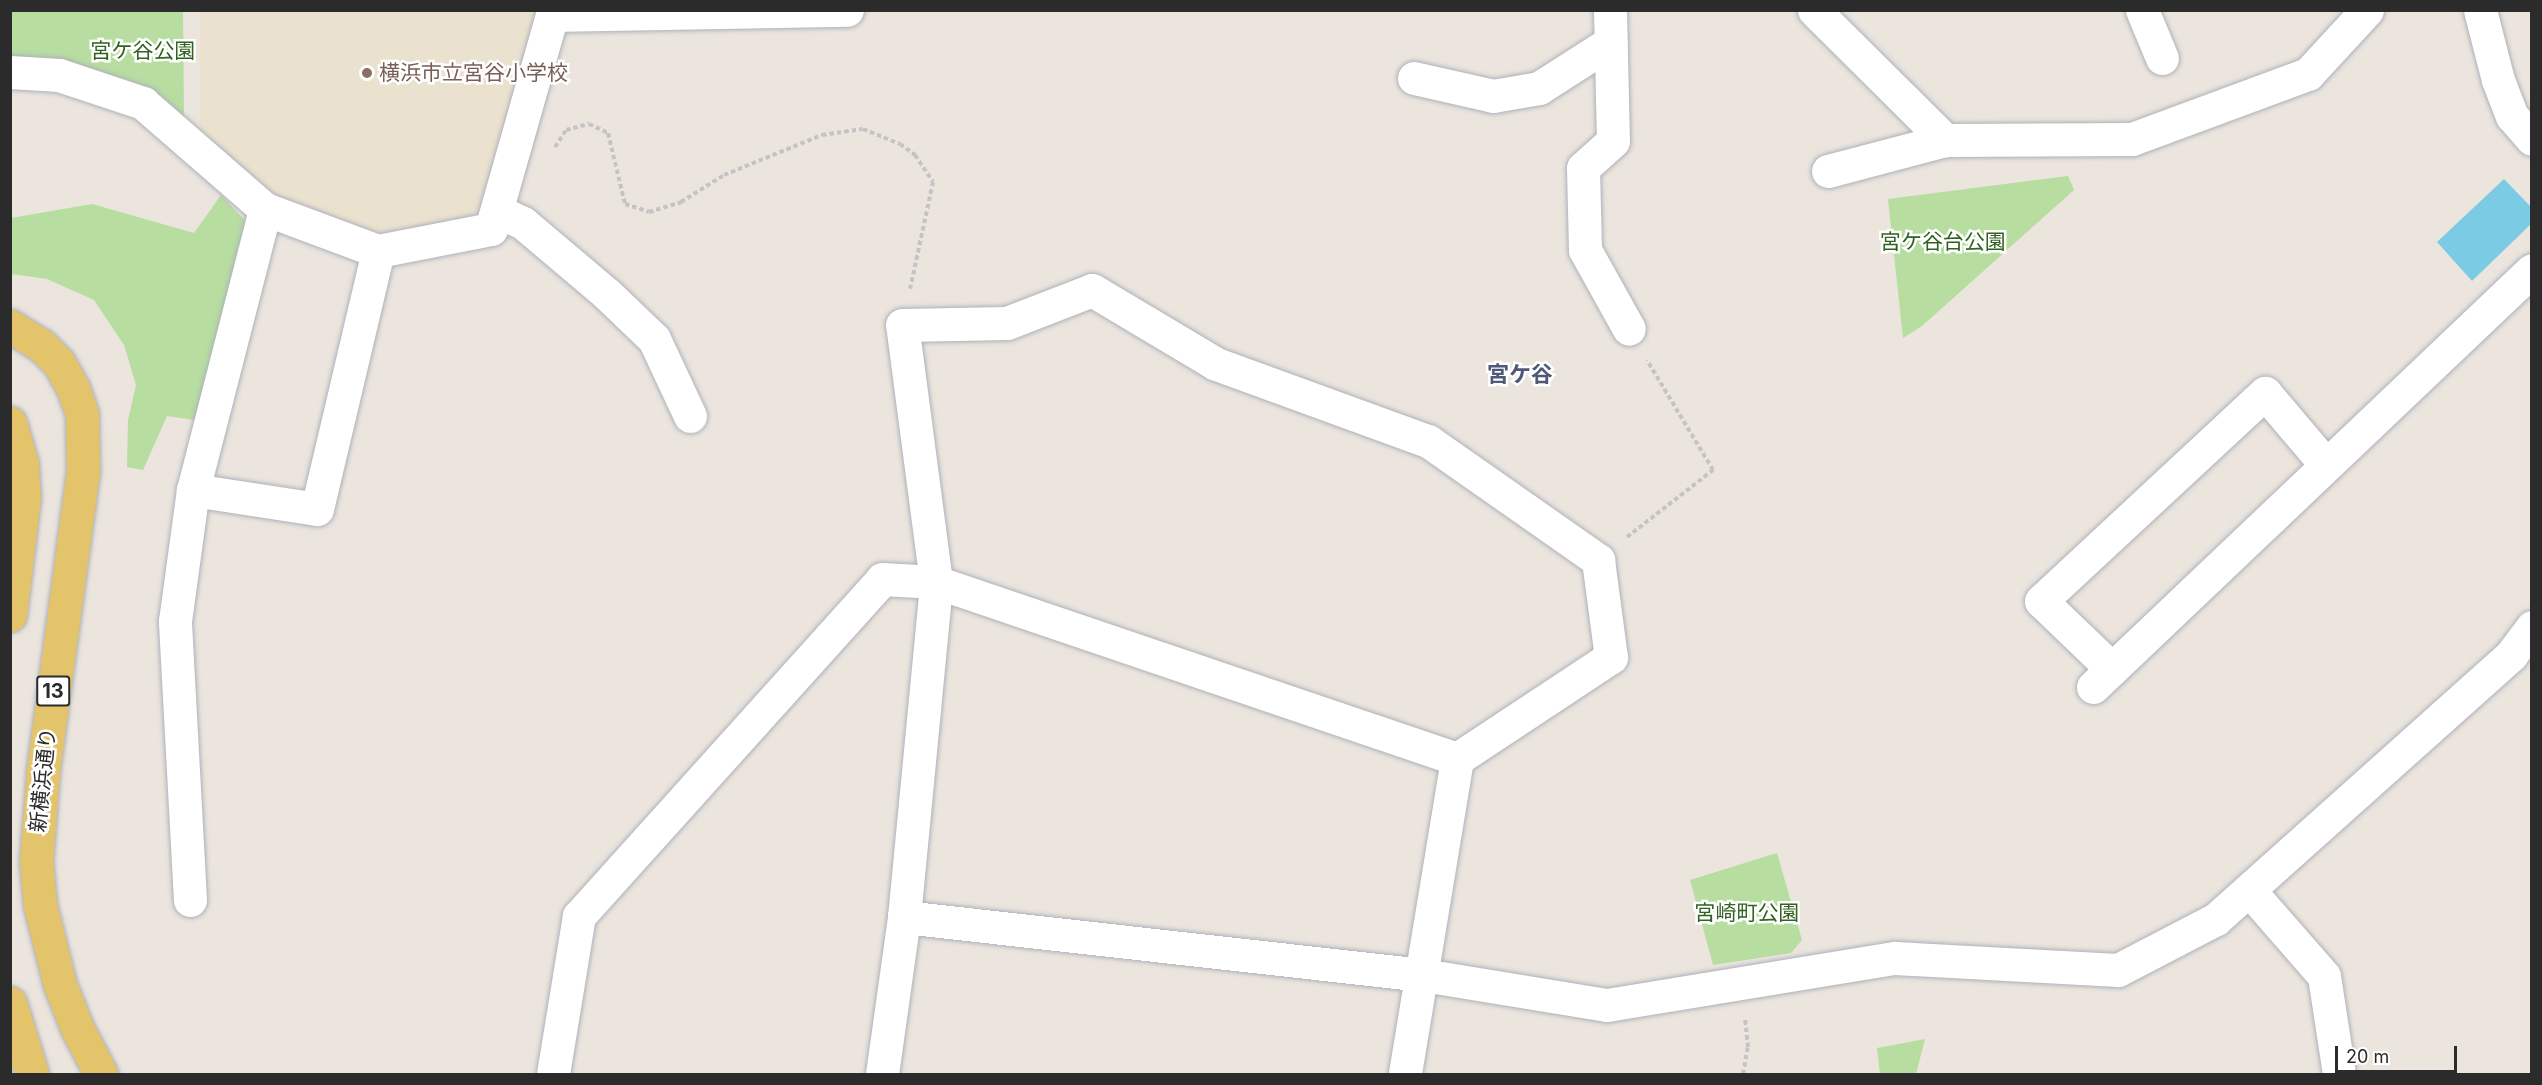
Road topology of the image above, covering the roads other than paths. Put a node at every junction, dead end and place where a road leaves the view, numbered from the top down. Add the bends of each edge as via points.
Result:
1 (847, 10) edge
2 (1814, 10) edge
3 (2142, 10) edge
4 (2367, 10) edge
5 (2480, 10) edge
6 (1611, 26) edge
7 (2162, 58) dead end
8 (10, 72) edge
9 (1414, 78) dead end
10 (2532, 139) edge
11 (1945, 140) junction
12 (1828, 171) dead end
13 (265, 209) junction
14 (509, 215) junction
15 (378, 251) junction
16 (2532, 270) edge
17 (10, 326) edge
18 (1629, 329) road end
19 (690, 416) dead end
20 (10, 423) edge
21 (2326, 465) junction
22 (193, 490) junction
23 (936, 582) junction
24 (10, 615) edge
25 (2532, 627) edge
26 (2521, 662) edge
27 (1457, 759) junction
28 (2249, 890) junction
29 (190, 900) dead end
30 (904, 917) junction
31 (1423, 975) junction
32 (10, 1003) edge
33 (32, 1074) edge
34 (101, 1074) edge
35 (553, 1074) edge
36 (882, 1074) edge
37 (1405, 1074) edge
38 (2339, 1074) edge

1 - 14 street via 552,15
2 - 11 street
3 - 7 street
4 - 11 street via 2308,75 2132,139
5 - 10 street via 2512,116
6 - 9 street via 1539,88 1493,96
6 - 18 street via 1613,141 1583,168 1585,250
8 - 13 street via 59,75 143,103
11 - 12 street
13 - 15 street
13 - 22 street
14 - 15 street
14 - 19 street via 607,294 654,339
15 - 22 street via 316,509
16 - 21 street
17 - 34 main road, 新横浜通り / 13 via 41,345 58,363 73,388 81,414 83,471 43,771 36,861 40,905 60,985
20 - 24 main road via 22,464 24,497
21 - 21 street via 2102,678 2041,602 2265,393
22 - 29 street via 175,621
23 - 27 street
23 - 27 street via 902,325 1007,323 1092,290 1216,364 1428,441 1598,560 1611,657
23 - 30 street
23 - 35 street via 882,579 579,916
25 - 26 street
26 - 28 street
27 - 31 street
28 - 31 street via 2216,919 2118,969 1896,958 1743,993 1608,1005
28 - 38 street via 2324,976
30 - 31 street
30 - 36 street
31 - 37 street
32 - 33 main road

